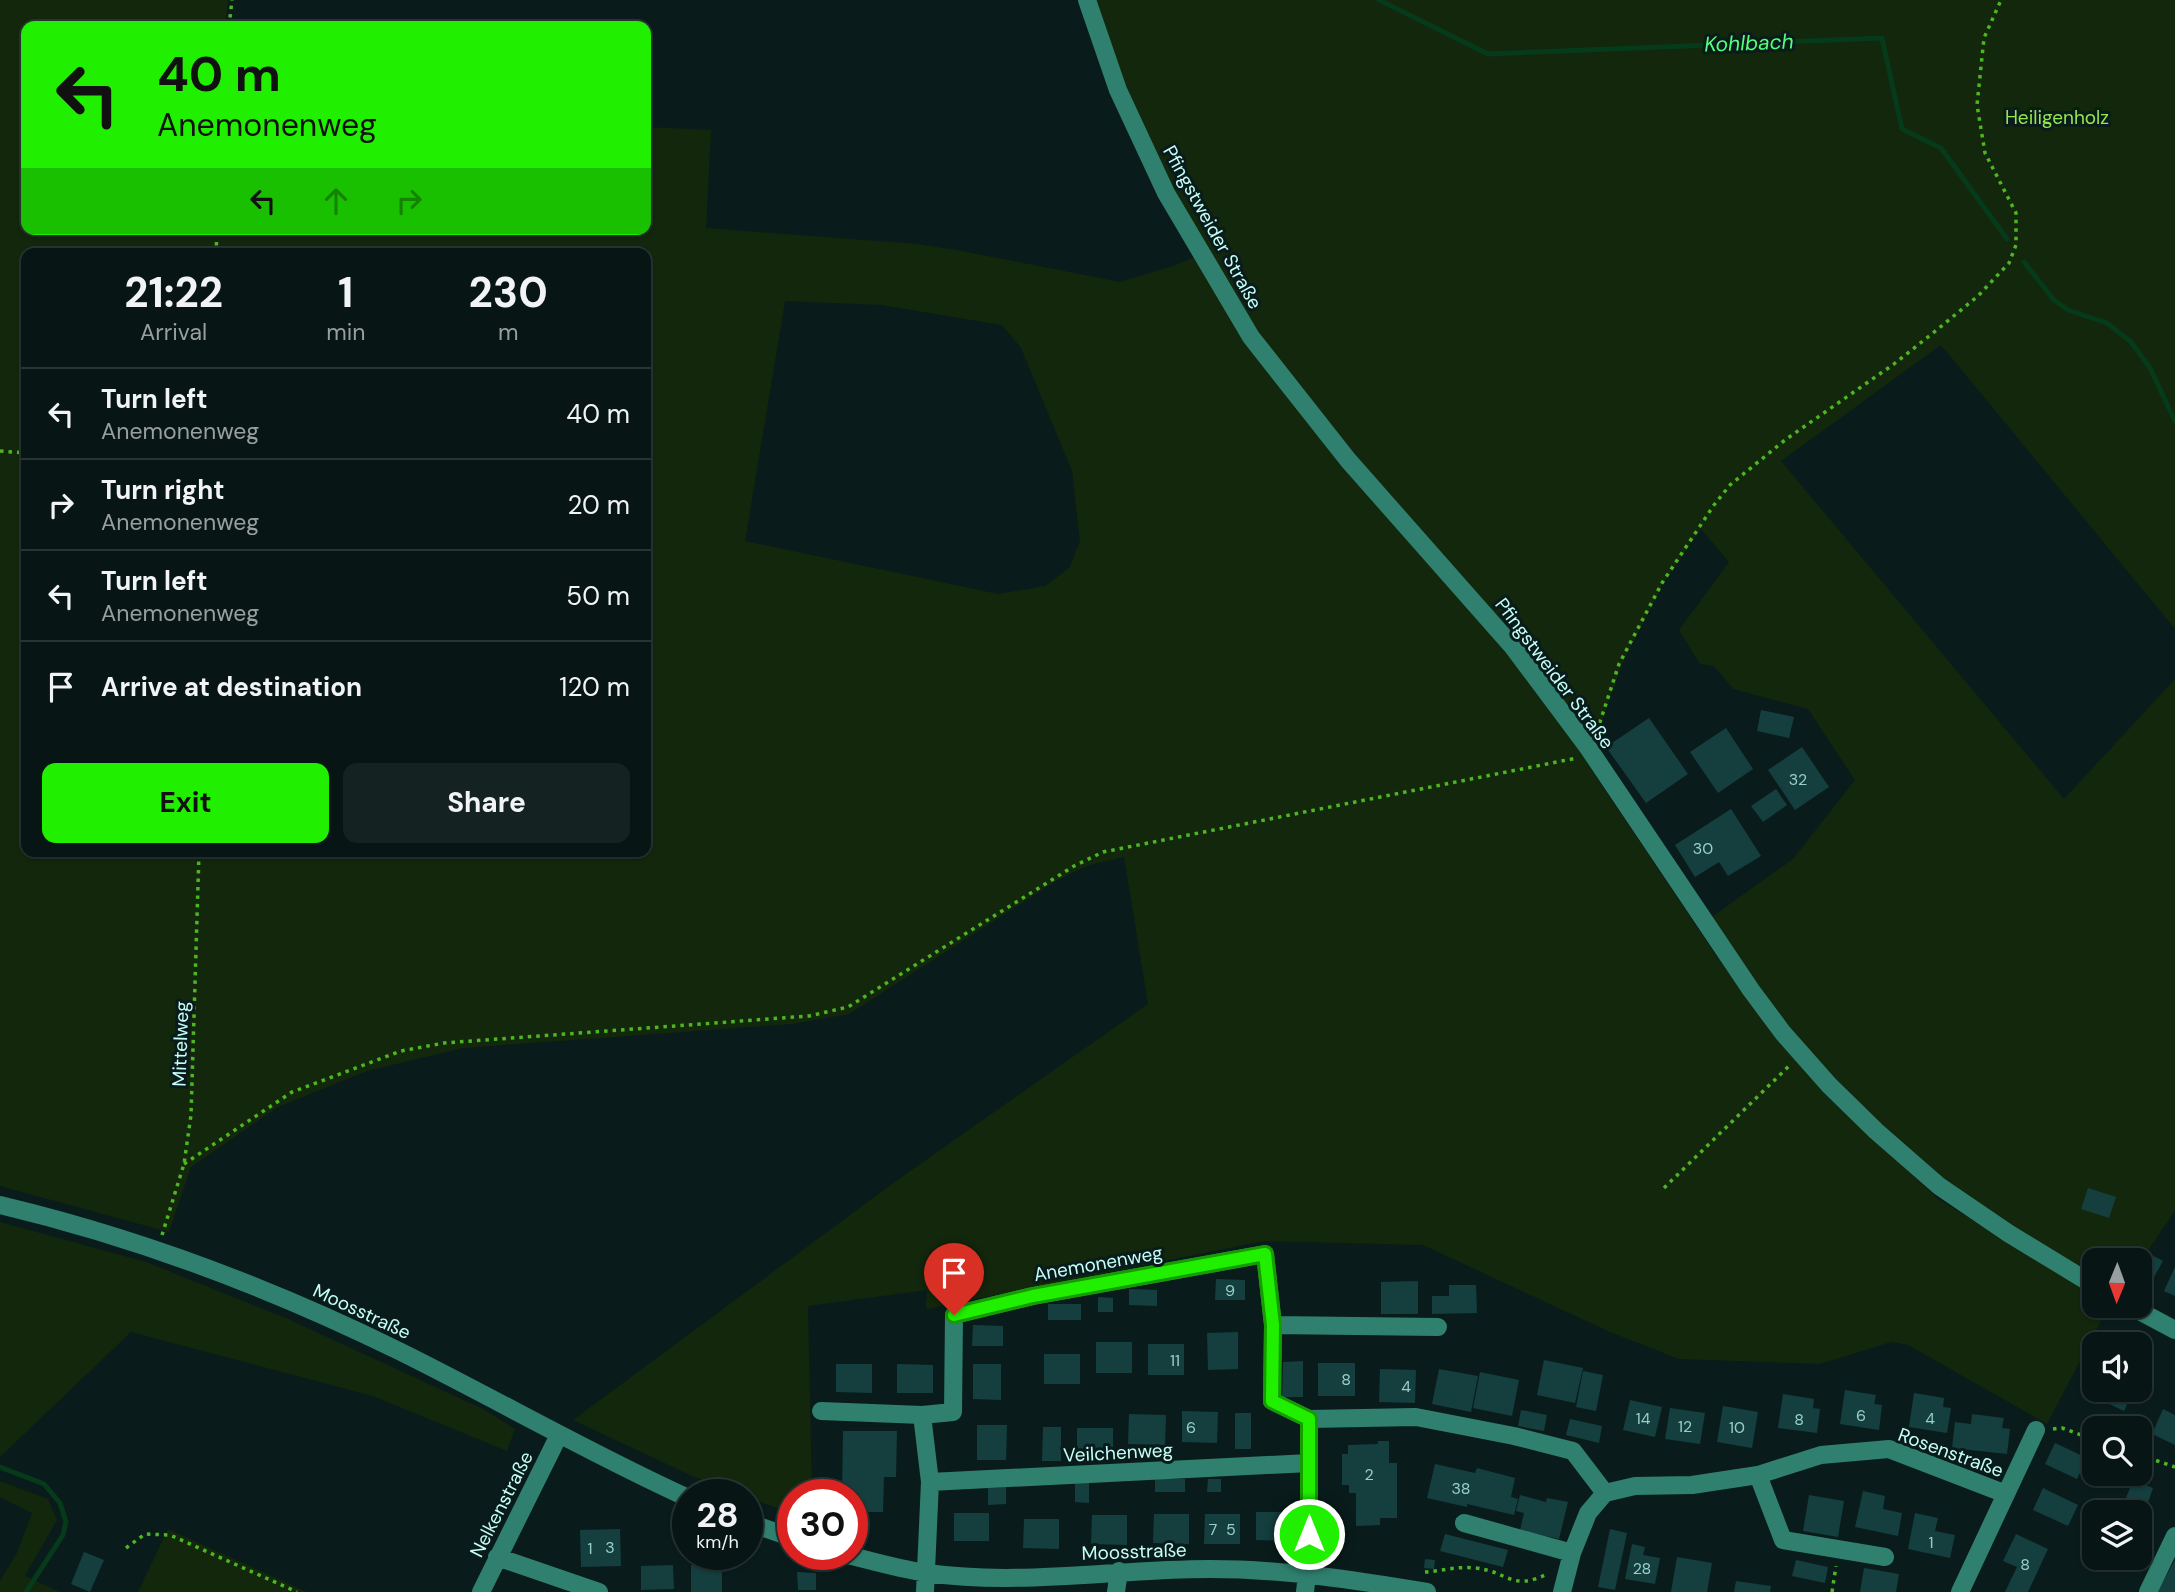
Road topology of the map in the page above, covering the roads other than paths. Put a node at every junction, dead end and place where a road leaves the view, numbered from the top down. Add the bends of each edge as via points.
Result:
1 (1087, 0) edge
2 (0, 1205) edge
3 (2082, 1278) edge
4 (2152, 1318) edge
5 (1273, 1325) junction
6 (1438, 1327) dead end
7 (2175, 1331) edge
8 (821, 1411) dead end
9 (922, 1415) junction
10 (1309, 1419) junction
11 (2036, 1430) road end
12 (559, 1435) junction
13 (1309, 1463) junction
14 (1758, 1475) junction
15 (930, 1482) junction
16 (672, 1490) edge
17 (1605, 1493) junction
18 (2006, 1494) junction
19 (1464, 1523) dead end
20 (2175, 1536) edge
21 (1572, 1553) junction
22 (497, 1557) junction
23 (1885, 1557) dead end
24 (868, 1559) edge
25 (1119, 1571) junction
26 (927, 1573) junction
27 (1308, 1573) junction
28 (481, 1592) edge
29 (599, 1592) edge
30 (925, 1592) edge
31 (1116, 1592) edge
32 (1305, 1592) edge
33 (1427, 1592) edge
34 (1562, 1592) edge
35 (1960, 1592) edge
36 (2148, 1592) edge

1 - 3 street, Pfingstweider Straße via 1118,90 1166,192 1251,337 1349,460 1513,647 1783,1033 1829,1085 1939,1186
2 - 12 street, Moosstraße via 127,1239 240,1280 401,1352
4 - 7 street
5 - 6 street
5 - 9 street, Anemonenweg via 1265,1254 954,1315 953,1412
5 - 10 street, Anemonenweg via 1272,1401
8 - 9 street, Anemonenweg
9 - 15 street
10 - 13 street
10 - 17 street, Anemonenweg via 1416,1417 1514,1436 1573,1451
11 - 18 street
12 - 16 street, Moosstraße
12 - 22 street, Nelkenstraße
13 - 15 street, Veilchenweg
13 - 27 street
14 - 17 street, Rosenstraße
14 - 18 street, Rosenstraße via 1821,1455 1889,1449
14 - 23 street via 1783,1541
15 - 26 street
17 - 21 street via 1588,1513
18 - 35 street
19 - 21 street
20 - 36 street
21 - 34 street
22 - 28 street, Nelkenstraße
22 - 29 street
24 - 26 street, Moosstraße
25 - 26 street, Moosstraße via 1020,1577
25 - 27 street, Moosstraße
25 - 31 street
26 - 30 street
27 - 32 street
27 - 33 street, Moosstraße

